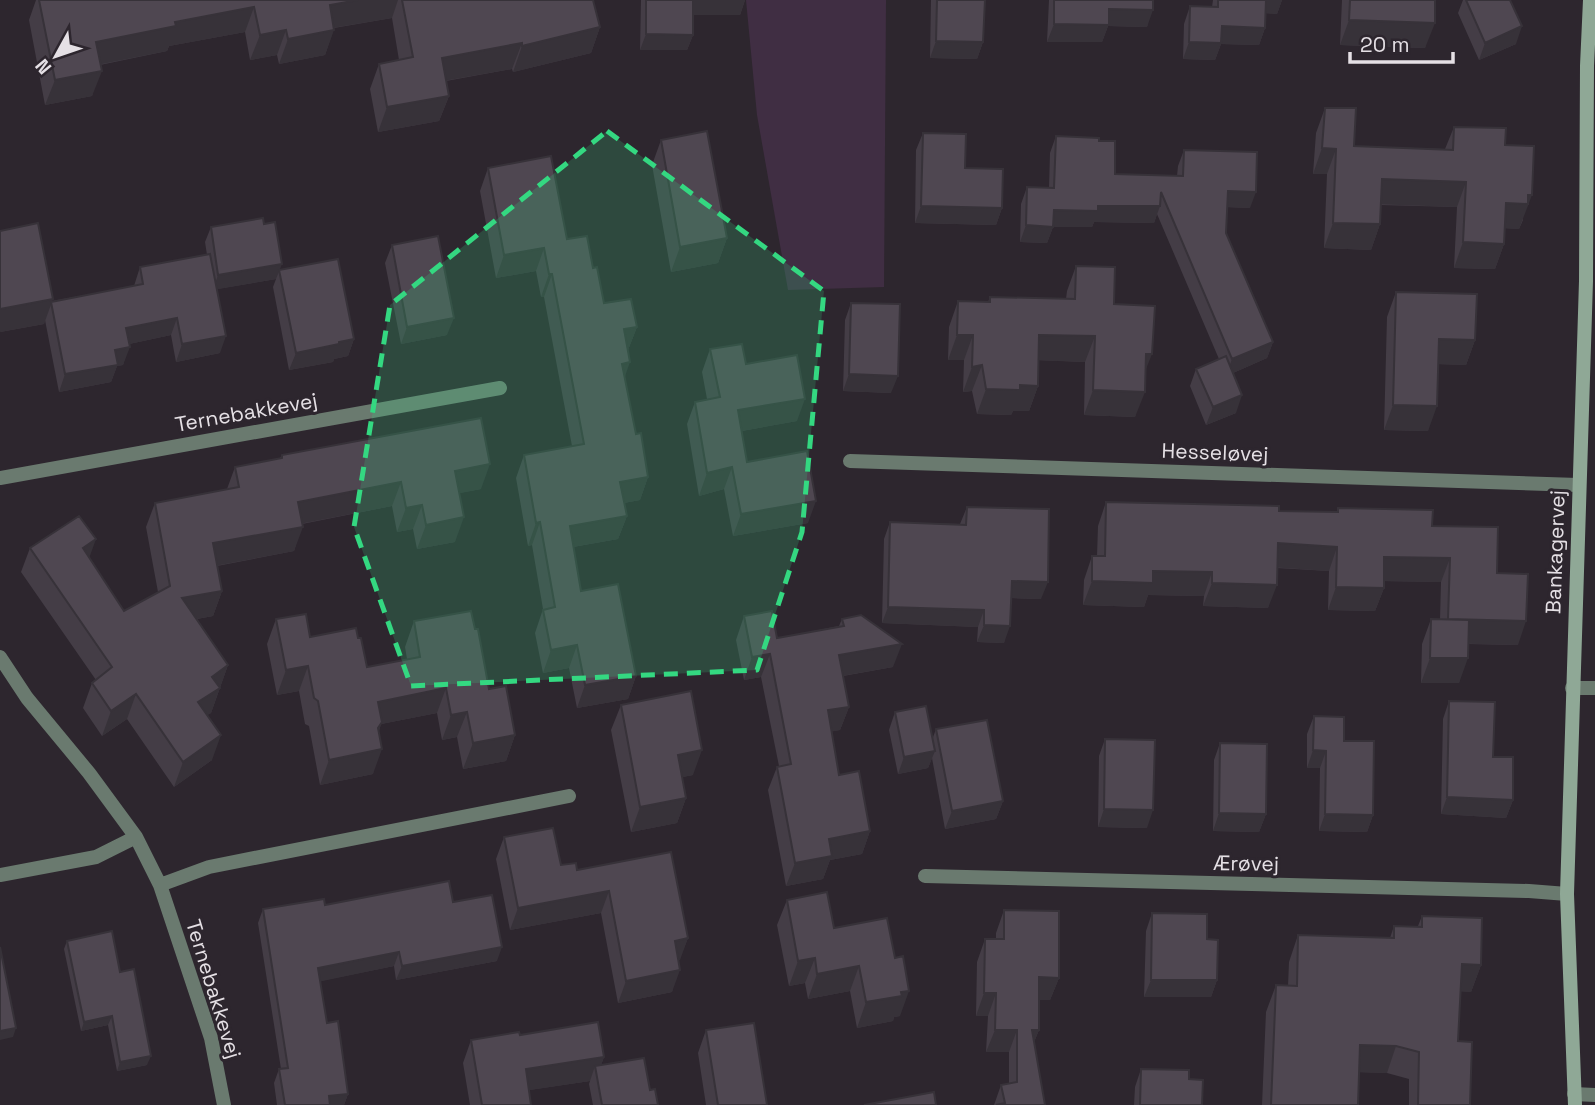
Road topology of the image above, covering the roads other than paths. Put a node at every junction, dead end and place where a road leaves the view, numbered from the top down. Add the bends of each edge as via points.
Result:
1 (1590, 0) edge
2 (1590, 281) edge
3 (500, 388) dead end
4 (850, 461) dead end
5 (0, 478) edge
6 (1578, 485) junction
7 (0, 657) edge
8 (1573, 688) junction
9 (1595, 688) edge
10 (569, 796) dead end
11 (136, 837) junction
12 (0, 875) edge
13 (925, 876) dead end
14 (160, 885) junction
15 (1567, 894) junction
16 (1595, 1095) edge
17 (1574, 1100) edge
18 (224, 1105) edge

1 - 2 street, Bankagervej
2 - 6 street, Bankagervej
3 - 5 street, Ternebakkevej
4 - 6 street, Hesseløvej
6 - 8 street, Bankagervej
7 - 11 street, Ternebakkevej
8 - 9 street
8 - 15 street, Bankagervej
10 - 14 street via 209,867
11 - 12 street via 96,857
11 - 14 street, Ternebakkevej
13 - 15 street, Ærøvej
14 - 18 street, Ternebakkevej via 211,1038
15 - 17 street, Bankagervej
16 - 17 street

